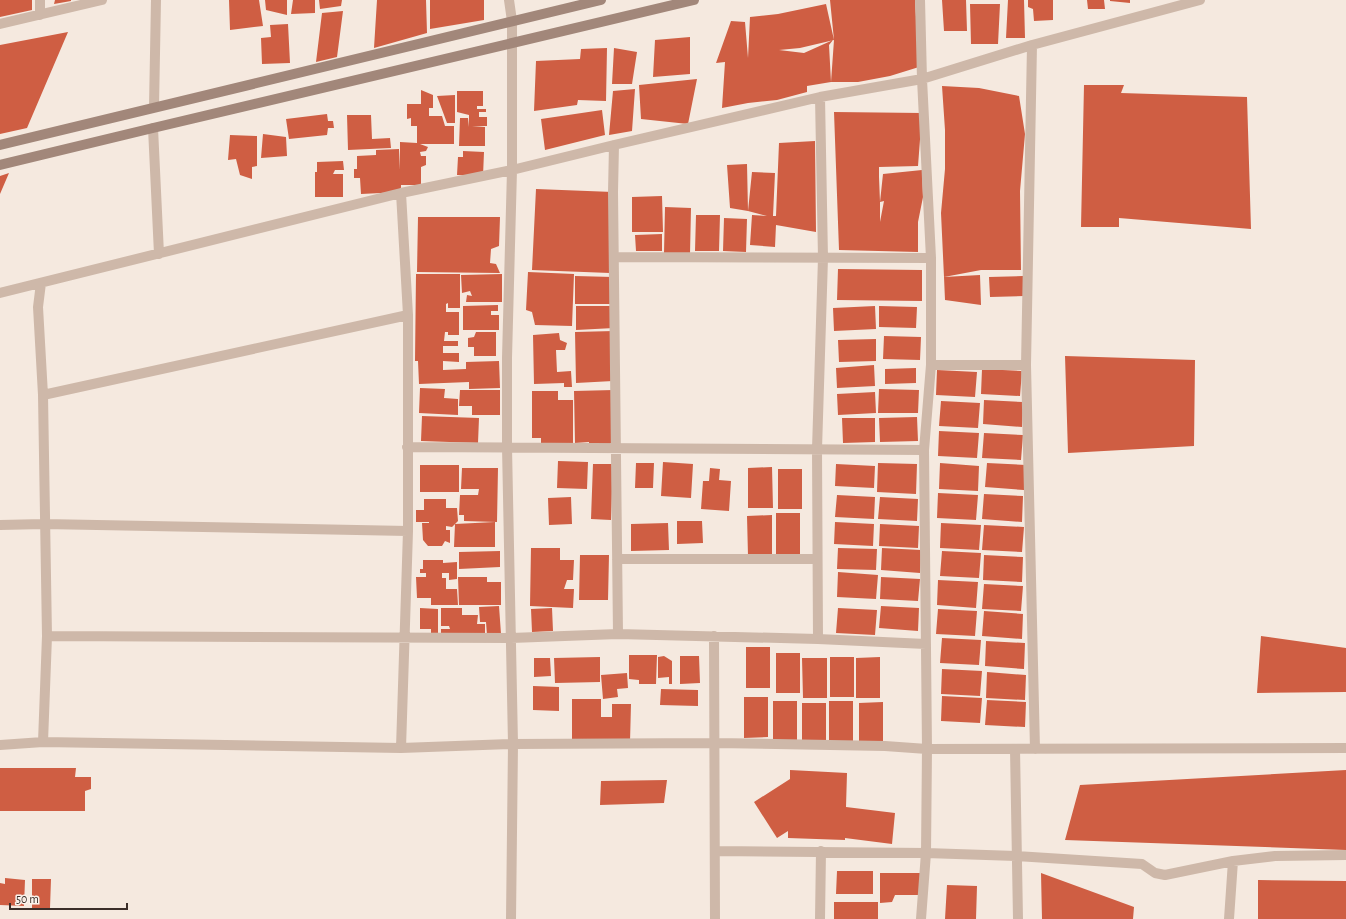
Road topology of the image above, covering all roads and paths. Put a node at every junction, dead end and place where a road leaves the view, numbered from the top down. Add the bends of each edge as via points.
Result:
1 (40, 0) edge
2 (102, 0) edge
3 (156, 0) edge
4 (509, 0) edge
5 (601, 0) edge
6 (694, 0) edge
7 (920, 0) edge
8 (1200, 0) edge
9 (40, 15) junction
10 (512, 21) junction
11 (0, 24) edge
12 (512, 43) junction
13 (1032, 45) junction
14 (922, 79) junction
15 (820, 97) junction
16 (154, 107) junction
17 (153, 128) junction
18 (0, 145) edge
19 (614, 145) junction
20 (0, 165) edge
21 (512, 170) junction
22 (401, 193) junction
23 (159, 254) junction
24 (615, 257) junction
25 (823, 258) junction
26 (931, 258) junction
27 (41, 283) junction
28 (0, 293) edge
29 (408, 316) junction
30 (931, 365) junction
31 (1026, 365) junction
32 (43, 395) junction
33 (407, 446) junction
34 (506, 447) junction
35 (616, 448) junction
36 (817, 449) junction
37 (924, 450) junction
38 (44, 524) junction
39 (0, 525) edge
40 (408, 531) junction
41 (617, 559) junction
42 (817, 559) junction
43 (618, 634) junction
44 (47, 636) junction
45 (714, 636) junction
46 (404, 637) junction
47 (511, 638) junction
48 (818, 639) junction
49 (926, 644) junction
50 (43, 742) junction
51 (716, 743) junction
52 (514, 744) junction
53 (0, 745) edge
54 (401, 748) junction
55 (1015, 748) junction
56 (1346, 748) edge
57 (927, 749) junction
58 (1035, 749) junction
59 (716, 851) junction
60 (821, 851) junction
61 (926, 853) junction
62 (1346, 855) edge
63 (1016, 856) junction
64 (1233, 861) junction
65 (511, 919) edge
66 (716, 919) edge
67 (820, 919) edge
68 (922, 919) edge
69 (1018, 919) edge
70 (1229, 919) edge

1 - 9 street
2 - 9 street
3 - 16 street
4 - 10 street
5 - 10 street
6 - 12 street
7 - 14 street
8 - 13 street
9 - 11 street
10 - 12 street
10 - 16 street
12 - 17 street
12 - 21 street
13 - 14 street
13 - 31 street
14 - 15 street
14 - 26 street
15 - 19 street
15 - 25 street
16 - 18 street
17 - 20 street
17 - 23 street
19 - 21 street
19 - 24 street
21 - 22 street
21 - 34 street
22 - 23 street
22 - 29 street
23 - 27 street
24 - 25 street
24 - 35 street
25 - 26 street
25 - 36 street
26 - 30 street
27 - 28 street
27 - 32 street via 38,307
29 - 32 street
29 - 33 street
30 - 31 street
30 - 37 street
31 - 58 street
32 - 38 street
33 - 34 street
33 - 40 street
34 - 35 street
34 - 47 street
35 - 36 street
35 - 41 street
36 - 37 street
36 - 42 street
37 - 49 street
38 - 39 street
38 - 40 street
38 - 44 street
40 - 46 street
41 - 42 street
41 - 43 street
42 - 48 street
43 - 45 street
43 - 47 street
44 - 46 street
44 - 50 street
45 - 48 street
45 - 51 street
46 - 47 street
46 - 54 street
47 - 52 street
48 - 49 street
49 - 57 street
50 - 53 street
50 - 54 street
51 - 52 street
51 - 57 street
51 - 59 street
52 - 54 street
52 - 65 street
55 - 57 street
55 - 58 street
55 - 63 street
56 - 58 street
57 - 61 street
59 - 60 street
59 - 66 street
60 - 61 street
60 - 67 street
61 - 63 street
61 - 68 street
62 - 64 street via 1275,856
63 - 64 street via 1142,864 1155,873 1165,875
63 - 69 street
64 - 70 street

